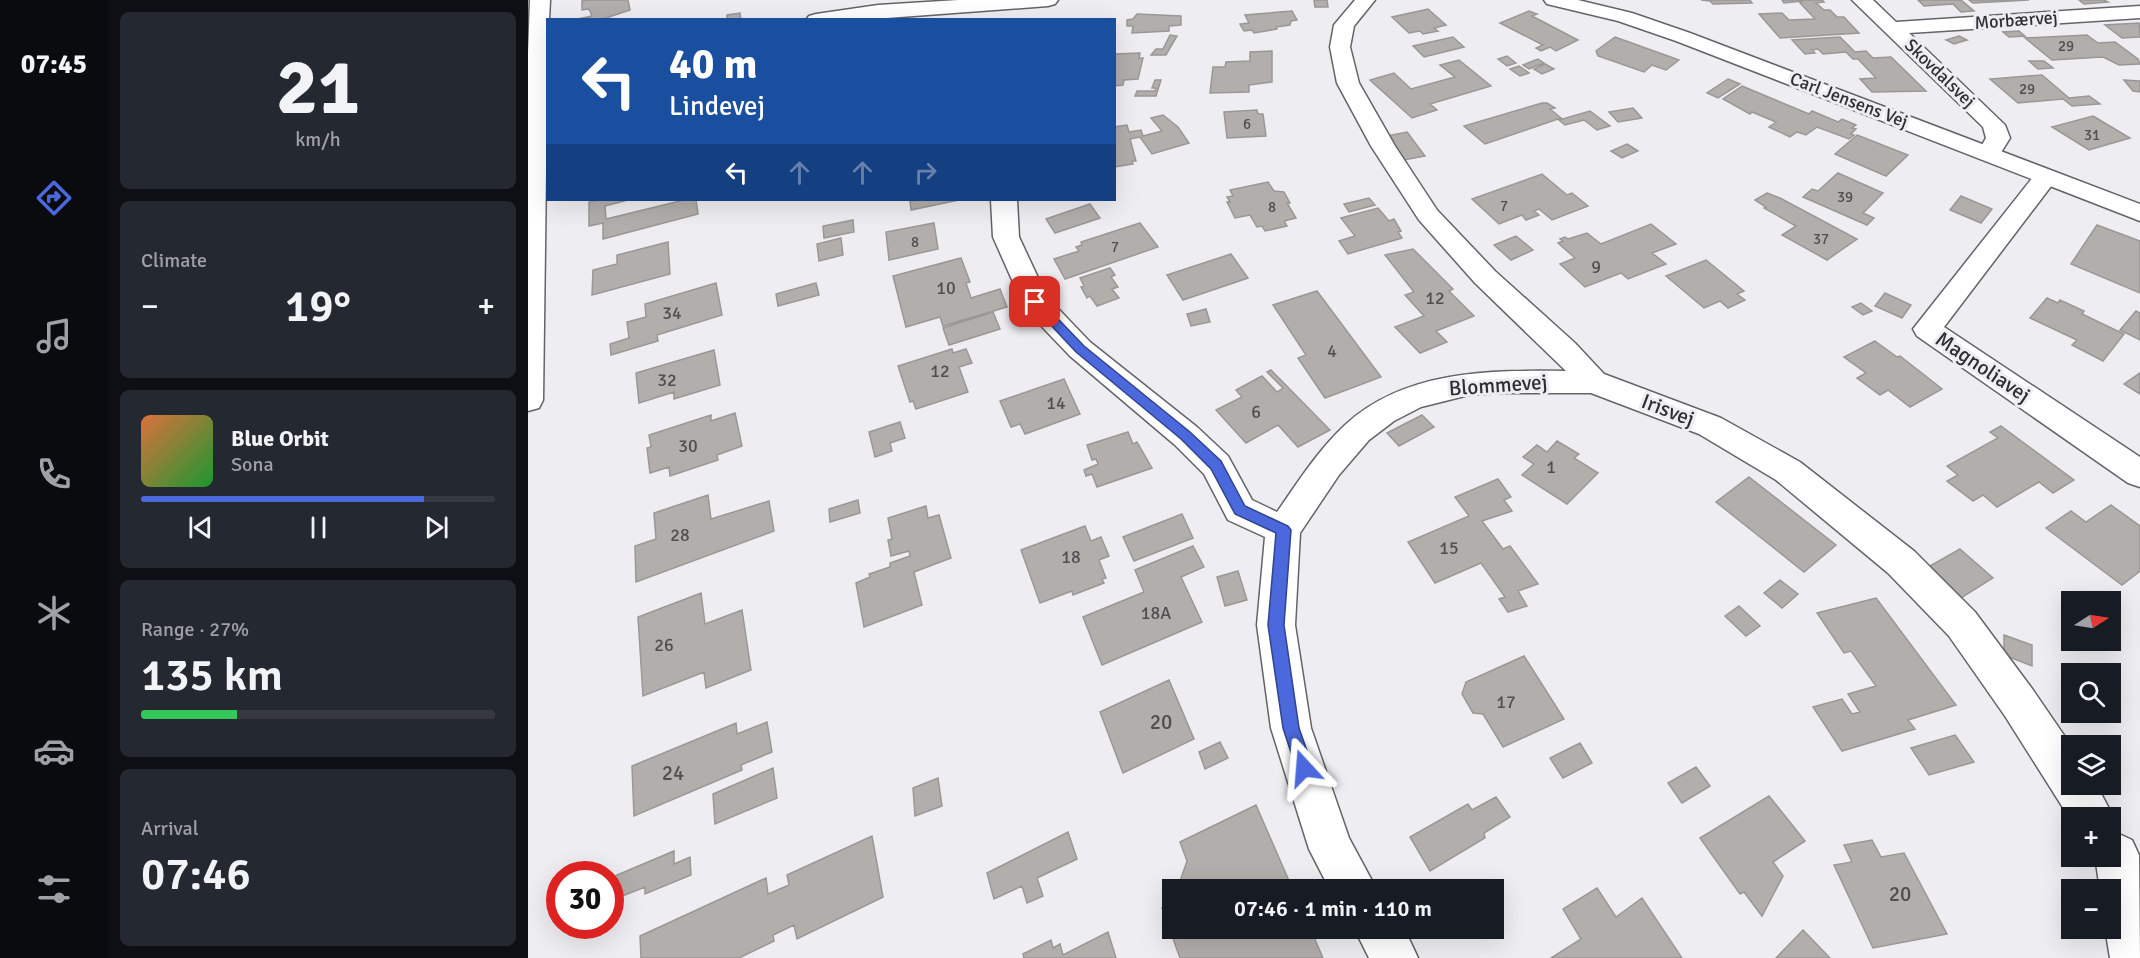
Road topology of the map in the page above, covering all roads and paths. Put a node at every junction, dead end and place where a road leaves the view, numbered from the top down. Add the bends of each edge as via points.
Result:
1 (540, 0) edge
2 (1048, 0) edge
3 (1065, 0) edge
4 (1365, 0) edge
5 (1554, 0) edge
6 (1862, 0) edge
7 (943, 3) edge
8 (2140, 12) edge
9 (831, 18) edge
10 (1057, 18) edge
11 (1892, 28) junction
12 (543, 75) edge
13 (1989, 154) junction
14 (2046, 177) junction
15 (1004, 201) edge
16 (2140, 213) edge
17 (1593, 381) junction
18 (528, 400) edge
19 (2140, 474) edge
20 (1283, 530) junction
21 (2061, 767) edge
22 (2123, 854) edge
23 (1349, 879) edge
24 (1384, 939) edge
25 (1395, 958) edge
26 (2133, 958) edge

1 - 12 street
2 - 7 street
3 - 10 street
4 - 17 street, Irisvej via 1344,25 1340,47 1348,83 1383,146 1428,215
5 - 13 street, Carl Jensens Vej via 1625,17 1683,37
6 - 11 street, Skovdalsvej
7 - 9 street
8 - 11 street, Morbærvej
11 - 13 street, Skovdalsvej via 1994,125 1998,138
12 - 18 street
13 - 14 street, Carl Jensens Vej
14 - 16 street, Carl Jensens Vej
14 - 19 street, Magnoliavej via 1927,329
15 - 20 street via 1006,237 1035,302 1080,349 1186,435 1216,465 1240,510
17 - 20 street, Blommevej via 1485,382 1437,389 1400,402 1359,431 1328,465
17 - 21 street, Irisvej via 1710,426 1778,465 1901,562 1962,624
20 - 23 street via 1276,625 1291,728 1331,849
22 - 26 street
24 - 25 street

